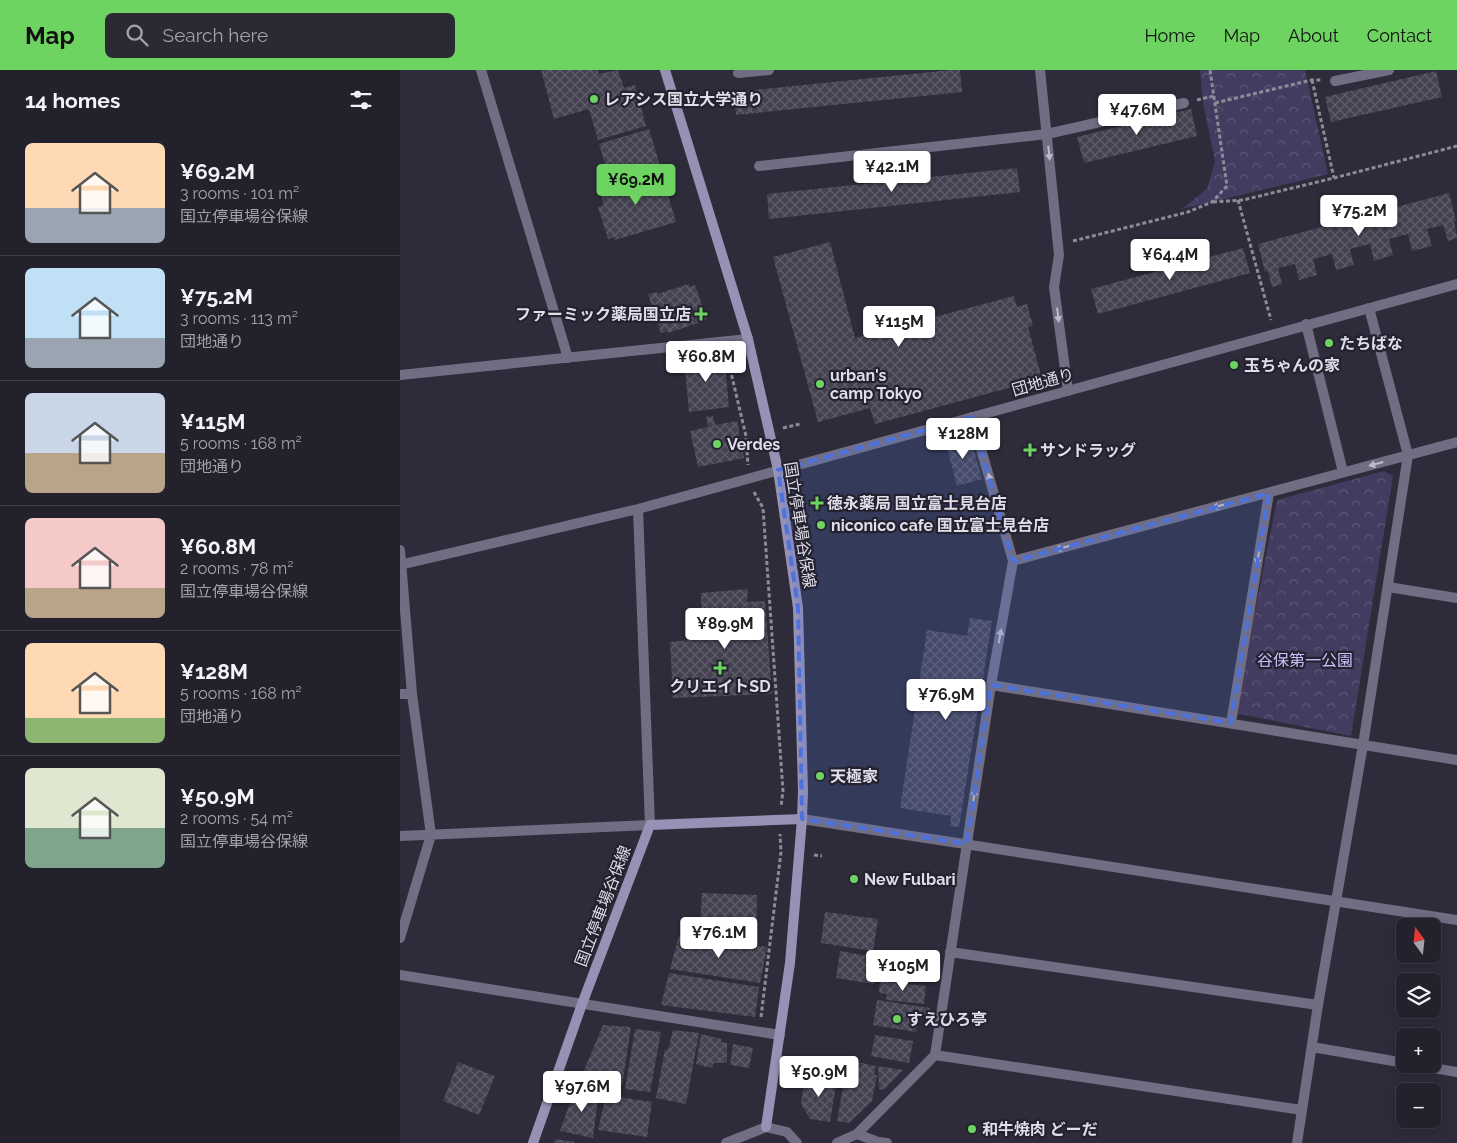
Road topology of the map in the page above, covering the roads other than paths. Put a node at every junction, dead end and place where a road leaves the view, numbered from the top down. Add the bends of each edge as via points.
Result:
1 (481, 70) edge
2 (665, 70) edge
3 (769, 70) edge
4 (1040, 70) edge
5 (1389, 70) edge
6 (738, 73) dead end
7 (1335, 81) dead end
8 (1184, 104) dead end
9 (1047, 134) junction
10 (759, 166) dead end
11 (1457, 284) edge
12 (1369, 308) junction
13 (1306, 324) junction
14 (748, 339) junction
15 (568, 358) junction
16 (400, 375) edge
17 (1068, 390) junction
18 (972, 417) junction
19 (1457, 442) edge
20 (1408, 455) junction
21 (778, 470) junction
22 (1344, 472) junction
23 (1269, 493) junction
24 (638, 509) junction
25 (400, 550) edge
26 (1013, 561) junction
27 (401, 565) edge
28 (1388, 587) junction
29 (1457, 598) edge
30 (992, 685) junction
31 (400, 694) edge
32 (412, 694) junction
33 (1231, 723) junction
34 (1362, 744) junction
35 (1457, 760) edge
36 (802, 819) junction
37 (650, 825) junction
38 (431, 835) junction
39 (400, 836) edge
40 (967, 844) junction
41 (1336, 901) junction
42 (1457, 920) edge
43 (400, 938) edge
44 (950, 952) junction
45 (400, 975) edge
46 (582, 1004) junction
47 (1318, 1004) junction
48 (780, 1035) junction
49 (1312, 1047) junction
50 (935, 1055) junction
51 (1396, 1061) edge
52 (1441, 1069) edge
53 (1457, 1072) edge
54 (1302, 1110) junction
55 (766, 1127) junction
56 (857, 1134) junction
57 (533, 1143) edge
58 (726, 1143) edge
59 (797, 1143) edge
60 (837, 1143) edge
61 (887, 1143) edge
62 (1297, 1143) edge

1 - 15 street
2 - 14 main road, 国立停車場谷保線
3 - 6 street
4 - 9 street
5 - 7 street
8 - 9 street
9 - 10 street
9 -> 17 street via 1059,255 1054,287
11 - 12 street, 団地通り
12 - 13 street, 団地通り
12 - 20 street
13 - 17 street, 団地通り
13 - 22 street
14 - 15 street
14 - 21 main road, 国立停車場谷保線
15 - 16 street
17 - 18 street, 団地通り
18 - 21 street, 団地通り
26 -> 18 street
19 - 20 street
20 -> 22 street
20 - 28 street
21 - 24 street, 団地通り
21 - 36 main road, 国立停車場谷保線 via 798,608
22 - 23 street
23 -> 26 street
23 -> 33 street
24 - 27 street, 団地通り
24 - 37 street
25 - 27 street
30 -> 26 street
27 - 32 street
28 - 29 street
28 - 34 street
30 - 33 street
40 -> 30 street
31 - 32 street
32 - 38 street
33 - 34 street
34 - 35 street
34 - 41 street
36 - 37 main road
36 - 40 street
36 - 48 main road, 国立停車場谷保線 via 790,963
37 - 38 street
37 - 46 main road, 国立停車場谷保線
38 - 39 street
38 - 43 street
40 - 41 street
40 - 44 street
41 - 42 street
41 - 47 street
44 - 47 street
44 - 50 street
45 - 46 street
46 - 48 street
46 - 57 main road, 国立停車場谷保線
47 - 49 street
48 - 55 main road, 国立停車場谷保線
49 - 51 street
49 - 54 street
50 - 54 street
50 - 56 street
52 - 53 street
54 - 62 street
55 - 58 street
55 - 59 street via 786,1132
56 - 60 street
56 - 61 street

